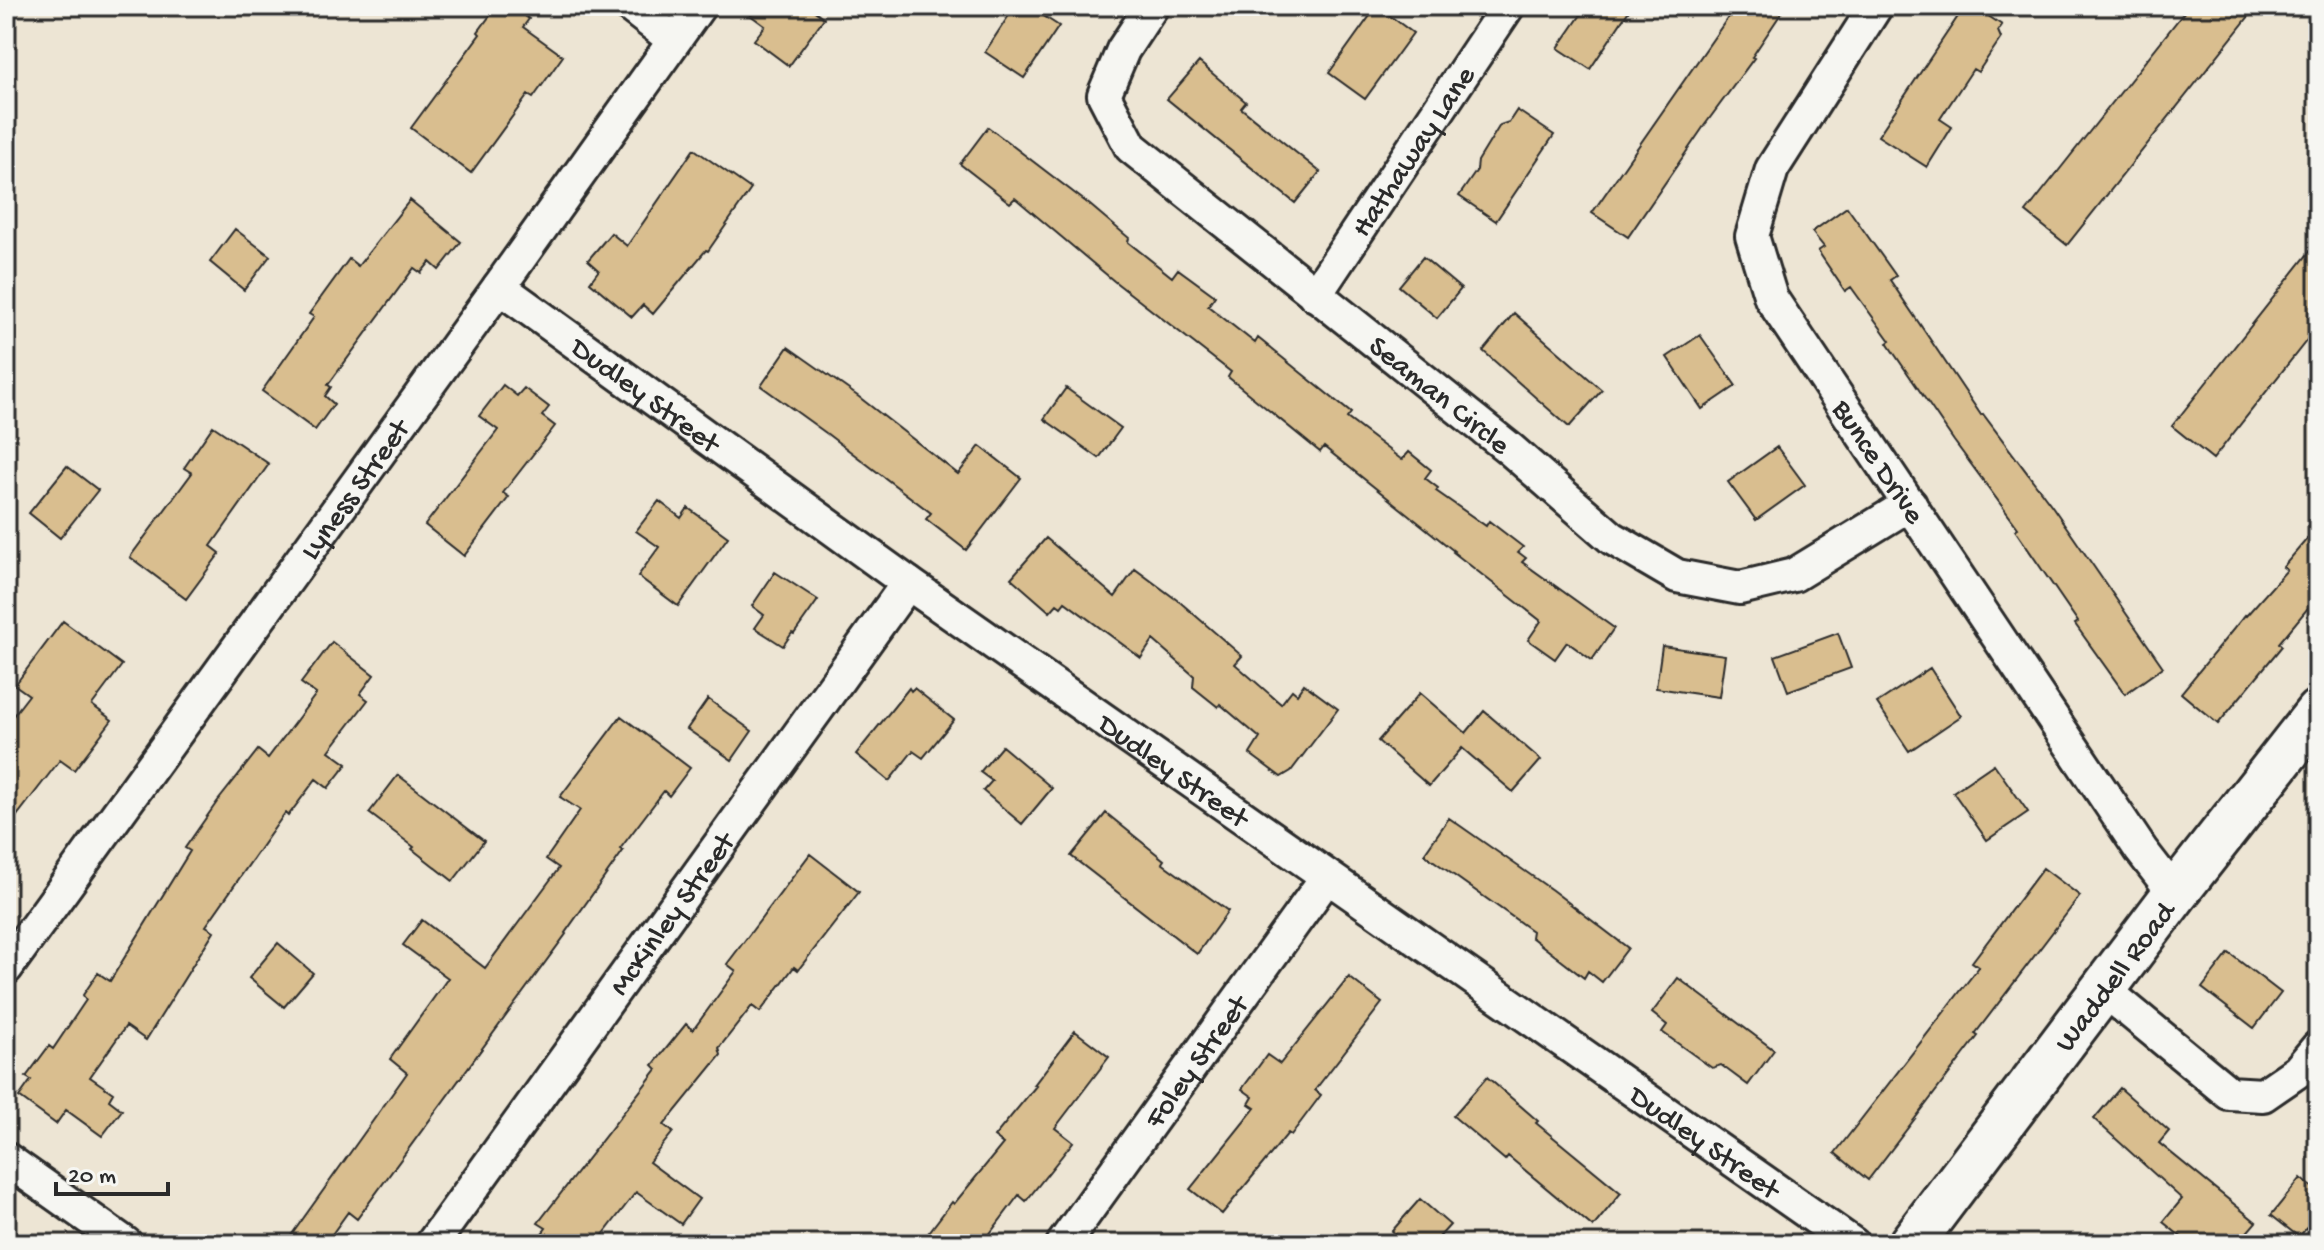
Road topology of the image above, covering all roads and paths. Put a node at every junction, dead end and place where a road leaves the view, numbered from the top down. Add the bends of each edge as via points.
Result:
1 (630, 6) edge
2 (699, 6) edge
3 (1152, 6) edge
4 (1508, 6) edge
5 (1876, 6) edge
6 (674, 40) junction
7 (499, 287) junction
8 (1315, 295) junction
9 (1910, 504) junction
10 (908, 583) junction
11 (2316, 717) edge
12 (1327, 877) junction
13 (2175, 894) junction
14 (6, 968) edge
15 (2103, 989) junction
16 (2318, 1047) edge
17 (6, 1159) edge
18 (126, 1244) edge
19 (432, 1244) edge
20 (1063, 1244) edge
21 (1853, 1244) edge
22 (1911, 1244) edge

1 - 6 street
2 - 6 street, Lyness Street
3 - 8 street, Seaman Circle via 1123,50 1104,95 1131,147
4 - 8 street, Hathaway Lane
5 - 9 street, Bunce Drive via 1772,169 1752,236 1771,298
6 - 7 street, Lyness Street
7 - 10 street, Dudley Street
7 - 14 street, Lyness Street
8 - 9 street, Seaman Circle via 1510,449 1612,538 1677,576 1740,588 1794,575
9 - 13 street, Bunce Drive
10 - 12 street, Dudley Street
10 - 19 street, McKinley Street
11 - 13 street, Waddell Road
12 - 20 street, Foley Street
12 - 21 street, Dudley Street
13 - 15 street, Waddell Road
15 - 16 street via 2229,1093 2263,1095 2298,1071
15 - 22 street, Waddell Road
17 - 18 street

